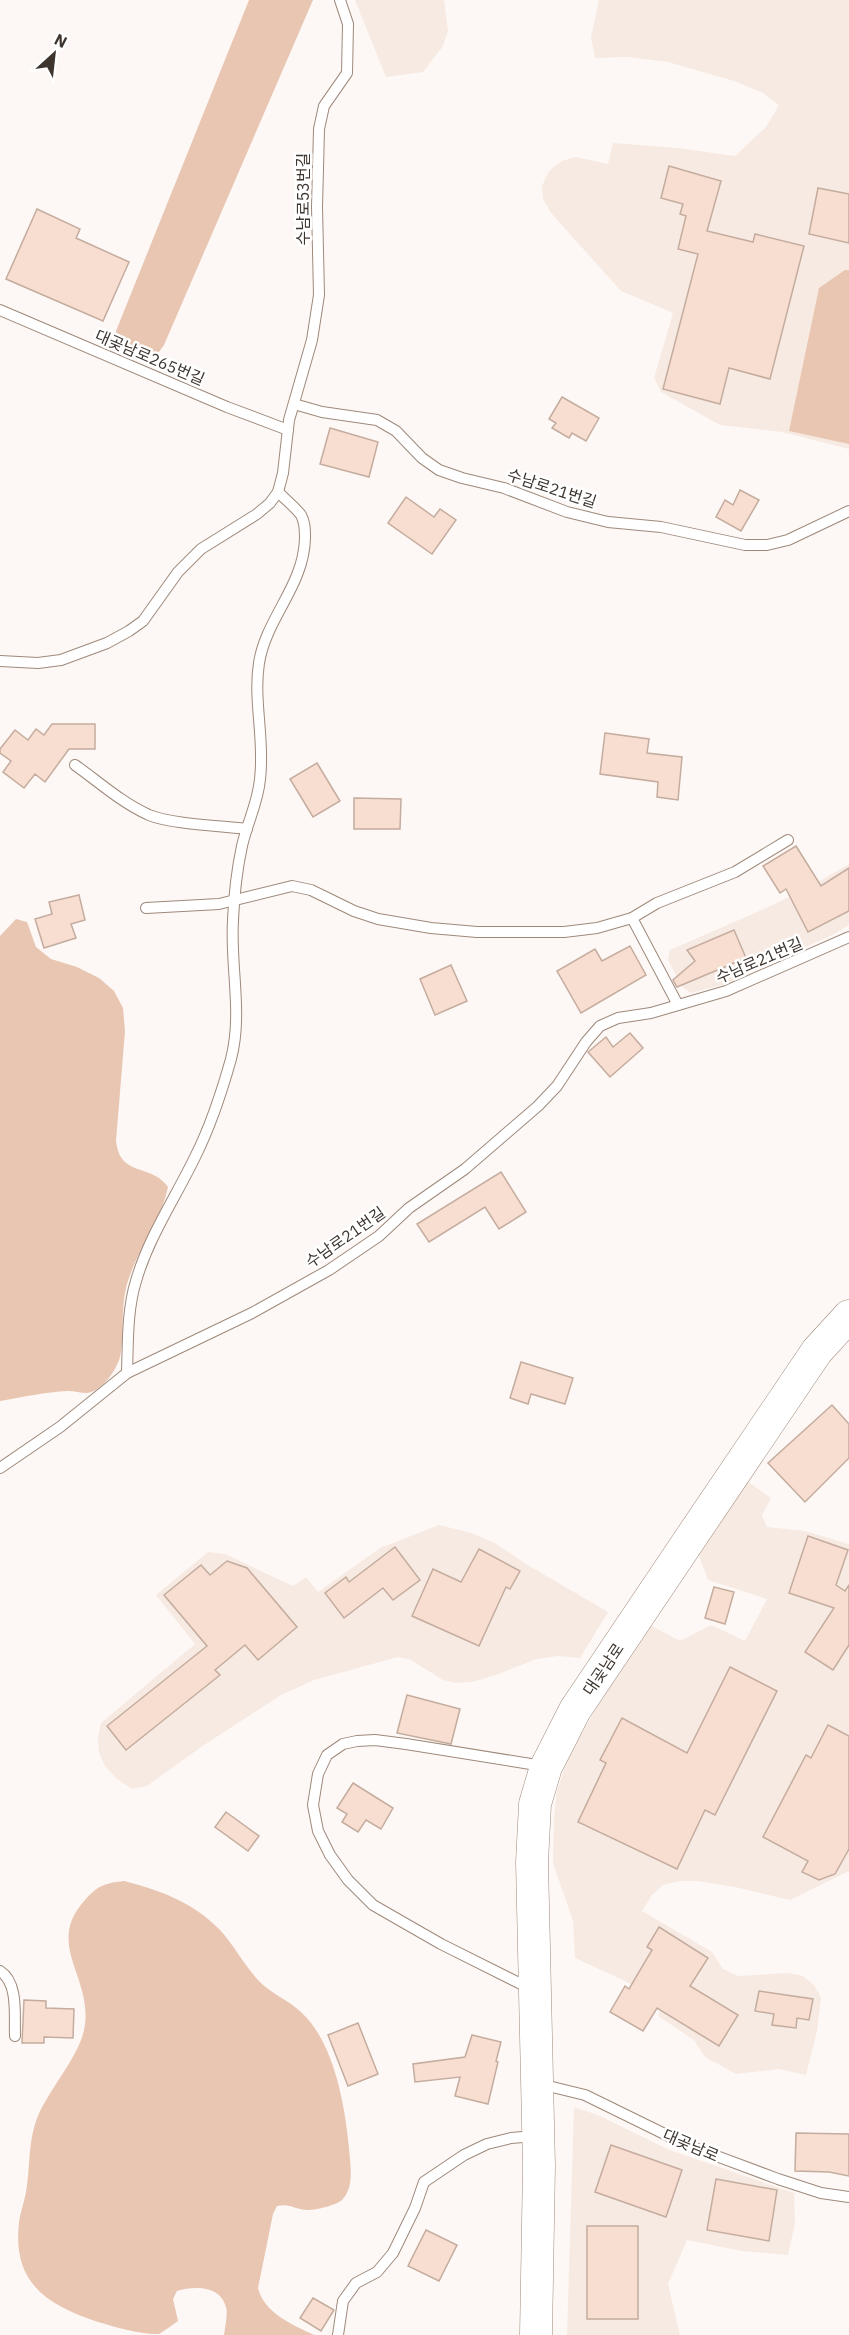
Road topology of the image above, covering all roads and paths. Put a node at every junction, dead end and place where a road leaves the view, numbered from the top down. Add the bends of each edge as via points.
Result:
1 (340, 0) edge
2 (0, 310) edge
3 (294, 404) junction
4 (288, 430) junction
5 (278, 492) junction
6 (849, 511) edge
7 (0, 661) edge
8 (75, 765) dead end
9 (247, 829) junction
10 (788, 840) dead end
11 (235, 900) junction
12 (146, 908) dead end
13 (632, 918) junction
14 (849, 937) edge
15 (678, 1005) junction
16 (849, 1316) edge
17 (127, 1373) junction
18 (0, 1468) edge
19 (546, 1767) junction
20 (0, 1971) edge
21 (535, 1990) junction
22 (15, 2036) dead end
23 (537, 2083) junction
24 (538, 2136) junction
25 (849, 2197) edge
26 (338, 2335) edge
27 (536, 2335) edge

1 - 3 lane, 수남로53번길 via 348,24 347,74 324,106 319,129 319,295 312,340
2 - 4 lane, 대곶남로265번길
3 - 4 lane
3 - 6 lane, 수남로21번길 via 377,420 396,431 439,470 608,522 661,527 745,545 767,545 788,540
4 - 5 lane
5 - 7 lane via 257,514 201,549 178,572 143,621 129,631 61,660
5 - 9 lane via 301,516 304,552 300,572 268,636 259,664 261,770
8 - 9 lane via 151,816
9 - 11 lane
10 - 13 lane via 735,872 657,903
11 - 12 lane
11 - 13 lane via 292,886 311,890 378,919 477,932 564,932
11 - 17 lane via 232,1055 197,1153 143,1259 128,1326
13 - 15 lane
14 - 15 lane, 수남로21번길 via 726,991
15 - 17 lane, 수남로21번길 via 618,1018 600,1026 538,1106 379,1236 261,1308
16 - 19 street, 대곶남로 via 817,1351 680,1552 575,1710
17 - 18 lane, 수남로21번길 via 60,1427
19 - 21 street, 대곶남로 via 534,1816
19 - 21 lane via 406,1744 357,1741 343,1744 327,1755 318,1774 313,1805 318,1831 330,1855 373,1905
20 - 22 lane via 13,1990
21 - 23 street, 대곶남로
23 - 24 street, 대곶남로
23 - 25 lane, 대곶남로 via 585,2094 687,2145 778,2180
24 - 26 lane via 487,2144 424,2182 393,2253 376,2272 356,2283 343,2301
24 - 27 street, 대곶남로

